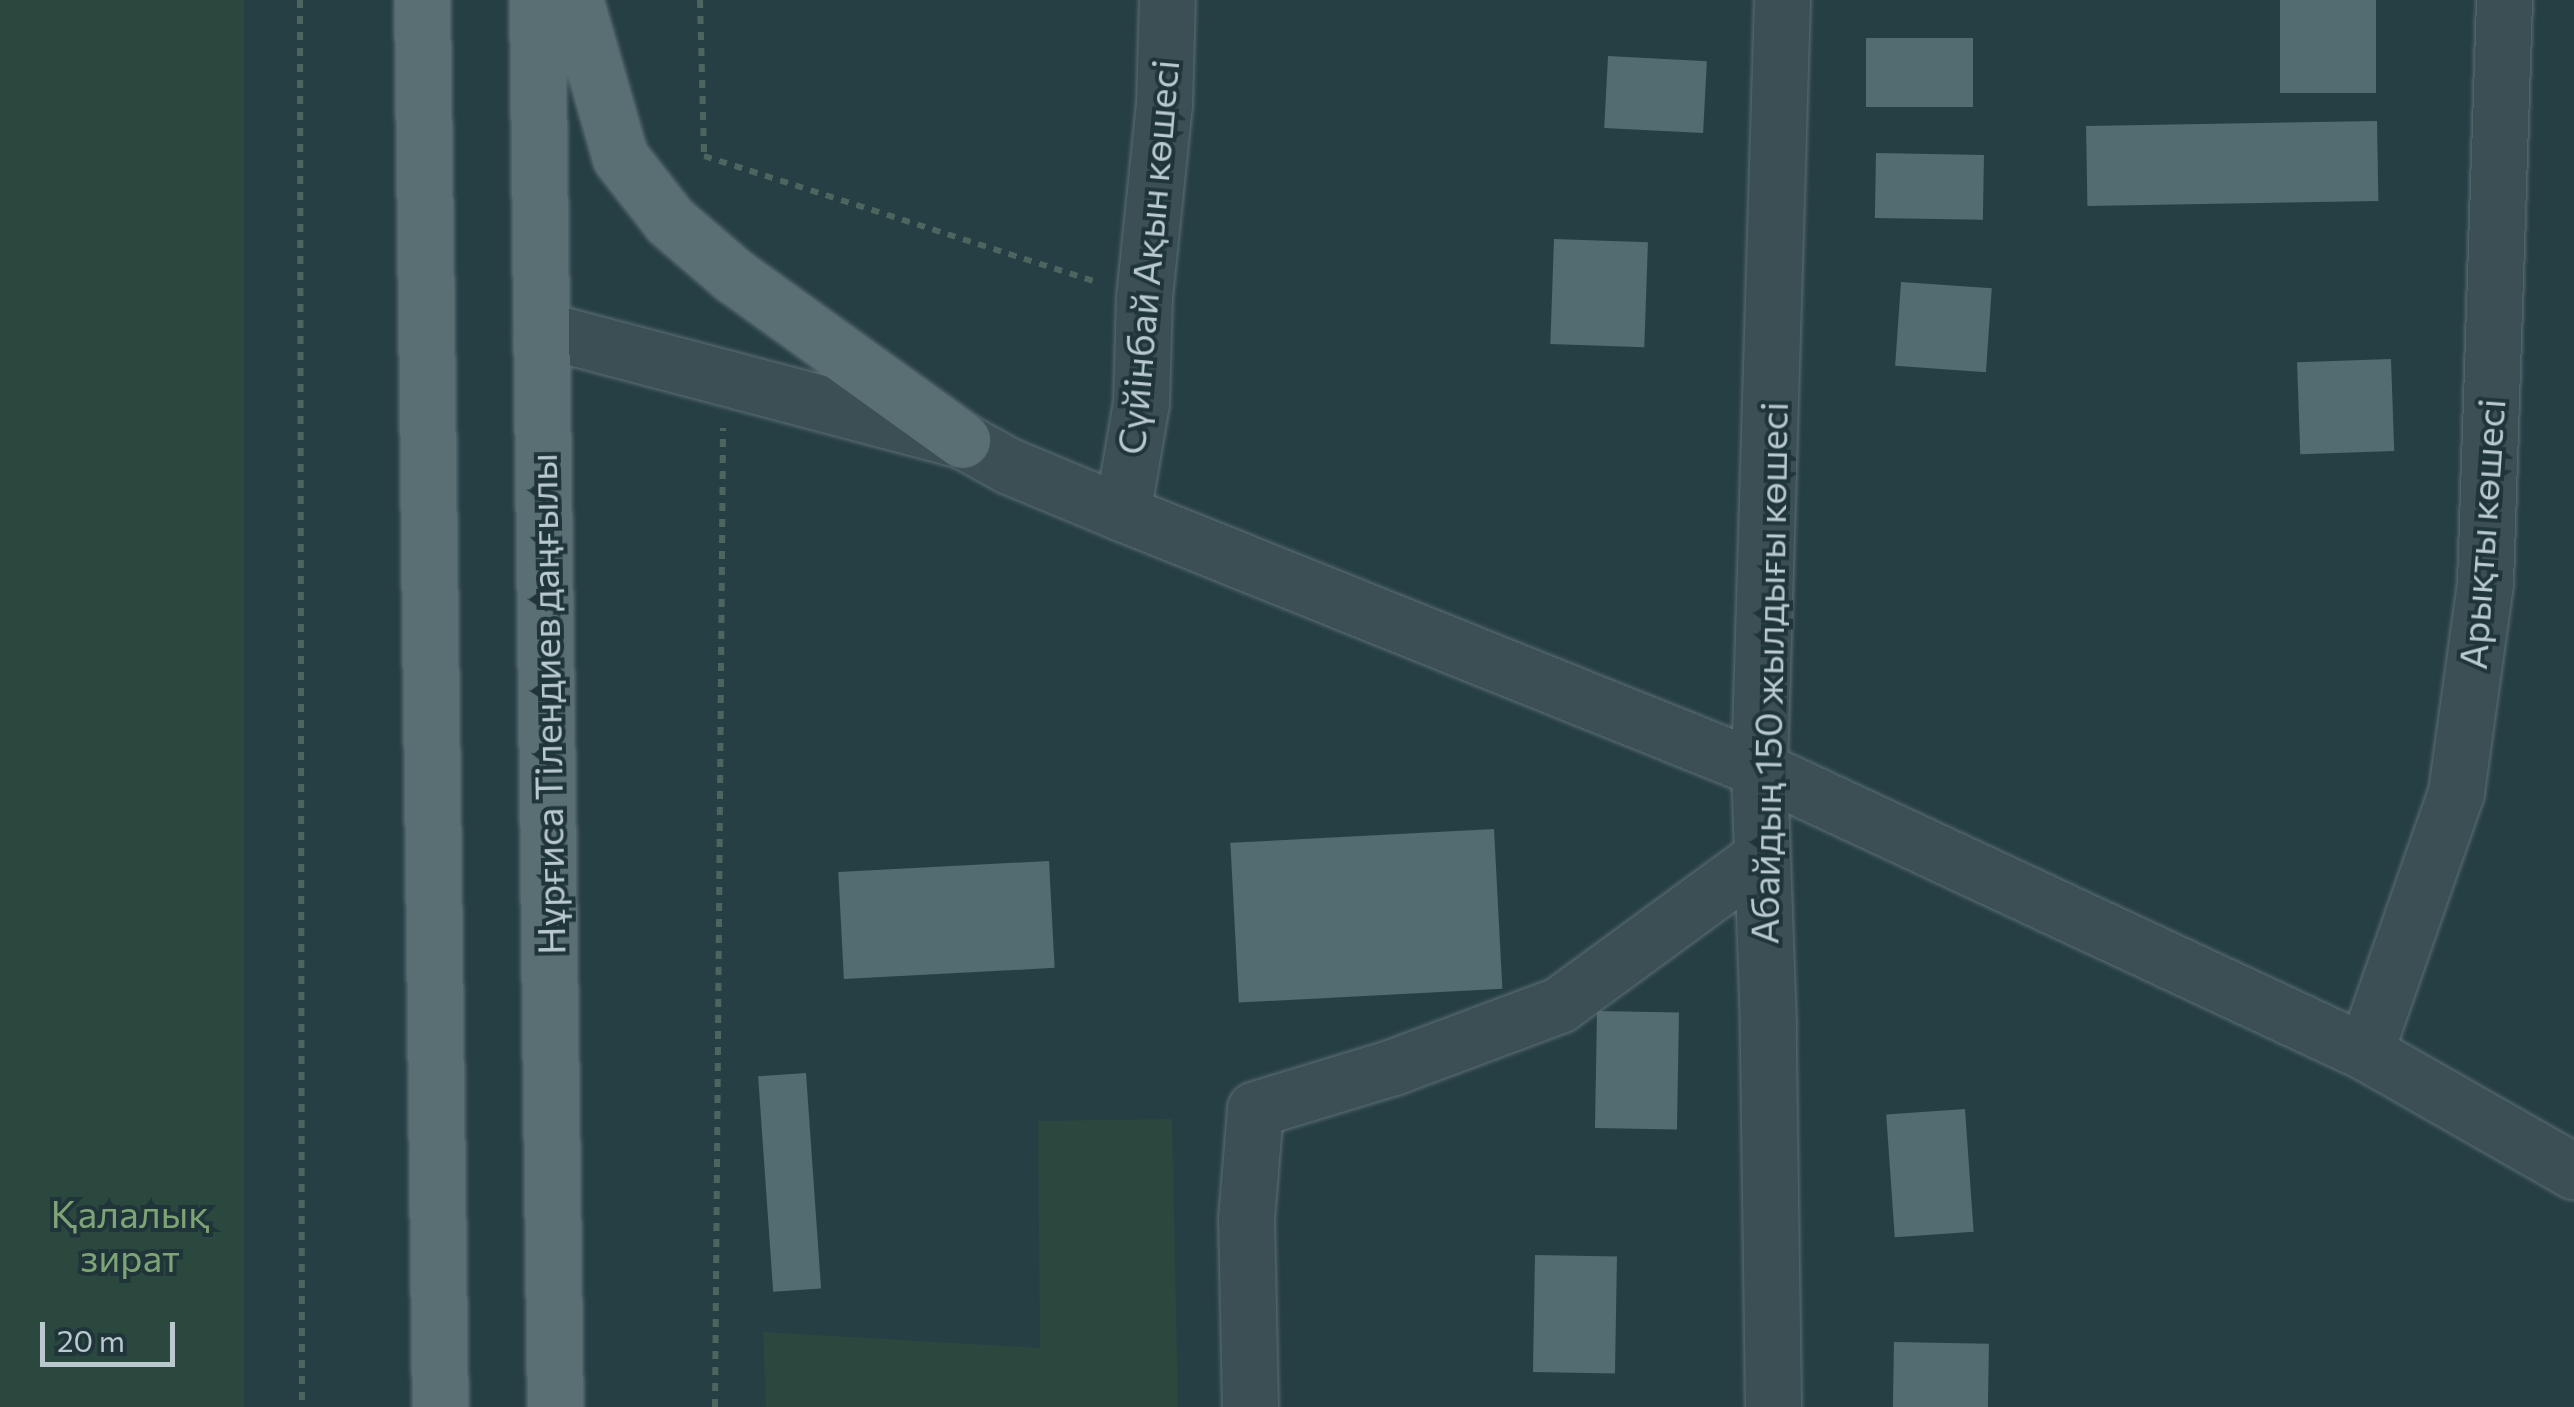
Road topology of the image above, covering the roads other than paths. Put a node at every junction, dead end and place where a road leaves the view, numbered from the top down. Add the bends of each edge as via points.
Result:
1 (422, 0) edge
2 (538, 0) edge
3 (574, 0) edge
4 (1167, 0) edge
5 (1782, 0) edge
6 (2504, 0) edge
7 (541, 330) junction
8 (962, 440) junction
9 (1122, 513) junction
10 (1759, 769) junction
11 (1760, 858) junction
12 (2365, 1052) junction
13 (2574, 1171) edge
14 (440, 1407) edge
15 (555, 1407) edge
16 (1250, 1407) edge
17 (1773, 1407) edge

1 - 14 main road
2 - 7 main road, Нұрғиса Тілендиев даңғылы
3 - 8 main road via 620,157 670,221 734,276
4 - 9 street, Сүйінбай Ақын көшесі via 1141,403
5 - 10 street, Абайдың 150 жылдығы көшесі
6 - 12 street, Арықты көшесі via 2480,621 2456,792
7 - 8 street
7 - 15 main road, Нұрғиса Тілендиев даңғылы
8 - 9 street
9 - 10 street
10 - 11 street, Абайдың 150 жылдығы көшесі
10 - 12 street
11 - 16 street via 1560,1005 1393,1068 1255,1110 1246,1219
11 - 17 street, Абайдың 150 жылдығы көшесі
12 - 13 street

